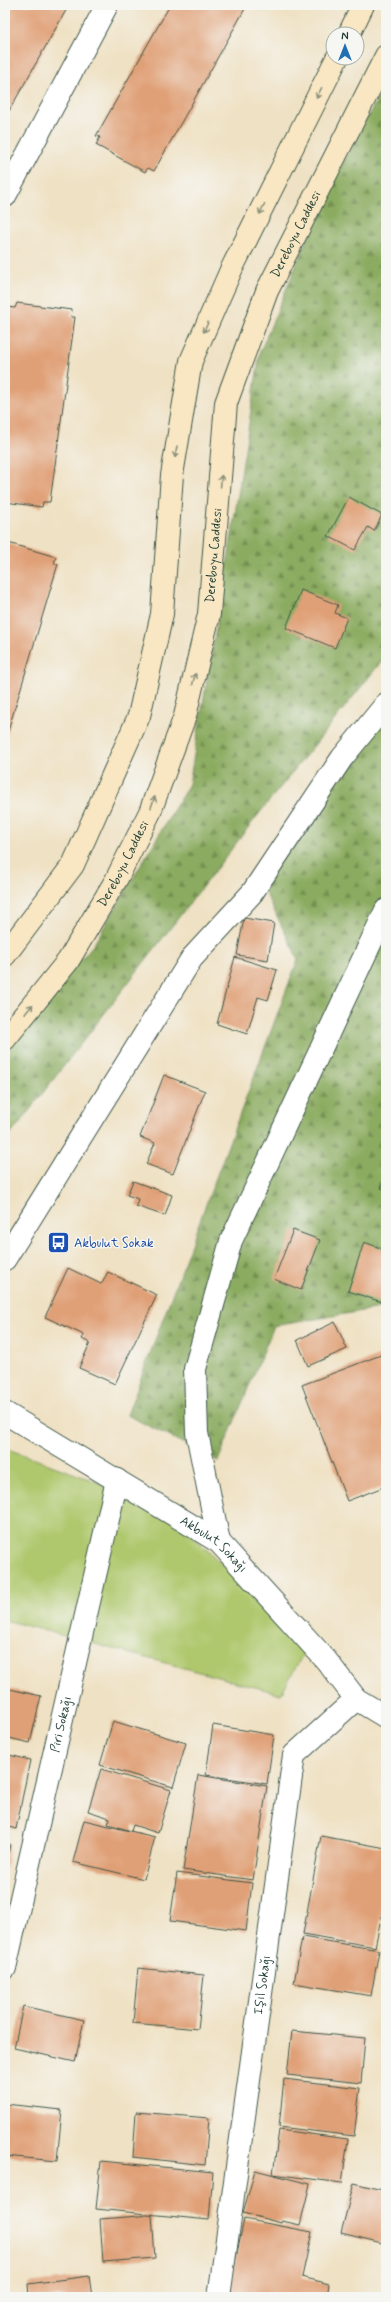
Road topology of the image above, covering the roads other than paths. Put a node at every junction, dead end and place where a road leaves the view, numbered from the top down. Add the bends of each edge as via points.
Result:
1 (107, 5) edge
2 (363, 5) edge
3 (353, 26) edge
4 (386, 56) edge
5 (333, 66) edge
6 (5, 196) edge
7 (386, 704) edge
8 (386, 910) edge
9 (5, 955) edge
10 (5, 1040) edge
11 (5, 1259) edge
12 (5, 1413) edge
13 (117, 1480) junction
14 (219, 1542) junction
15 (356, 1699) junction
16 (386, 1717) edge
17 (5, 1968) edge
18 (219, 2297) edge

1 - 6 street
2 - 3 main road
10 -> 4 main road, Dereboyu Caddesi via 68,961 116,880 150,812 185,716 209,614 226,403 267,291
5 -> 9 main road via 231,270 191,361 172,475 162,614 139,716 73,866
7 - 11 street via 342,758 252,893 192,958
8 - 14 street via 231,1241 195,1369 197,1433
12 - 13 street, Akbulut Sokağı
13 - 14 street, Akbulut Sokağı
13 - 17 street, Piri Sokağı
14 - 15 street, Akbulut Sokağı via 326,1660
15 - 16 street, Akbulut Sokağı
15 - 18 street, Işıl Sokağı via 294,1755

